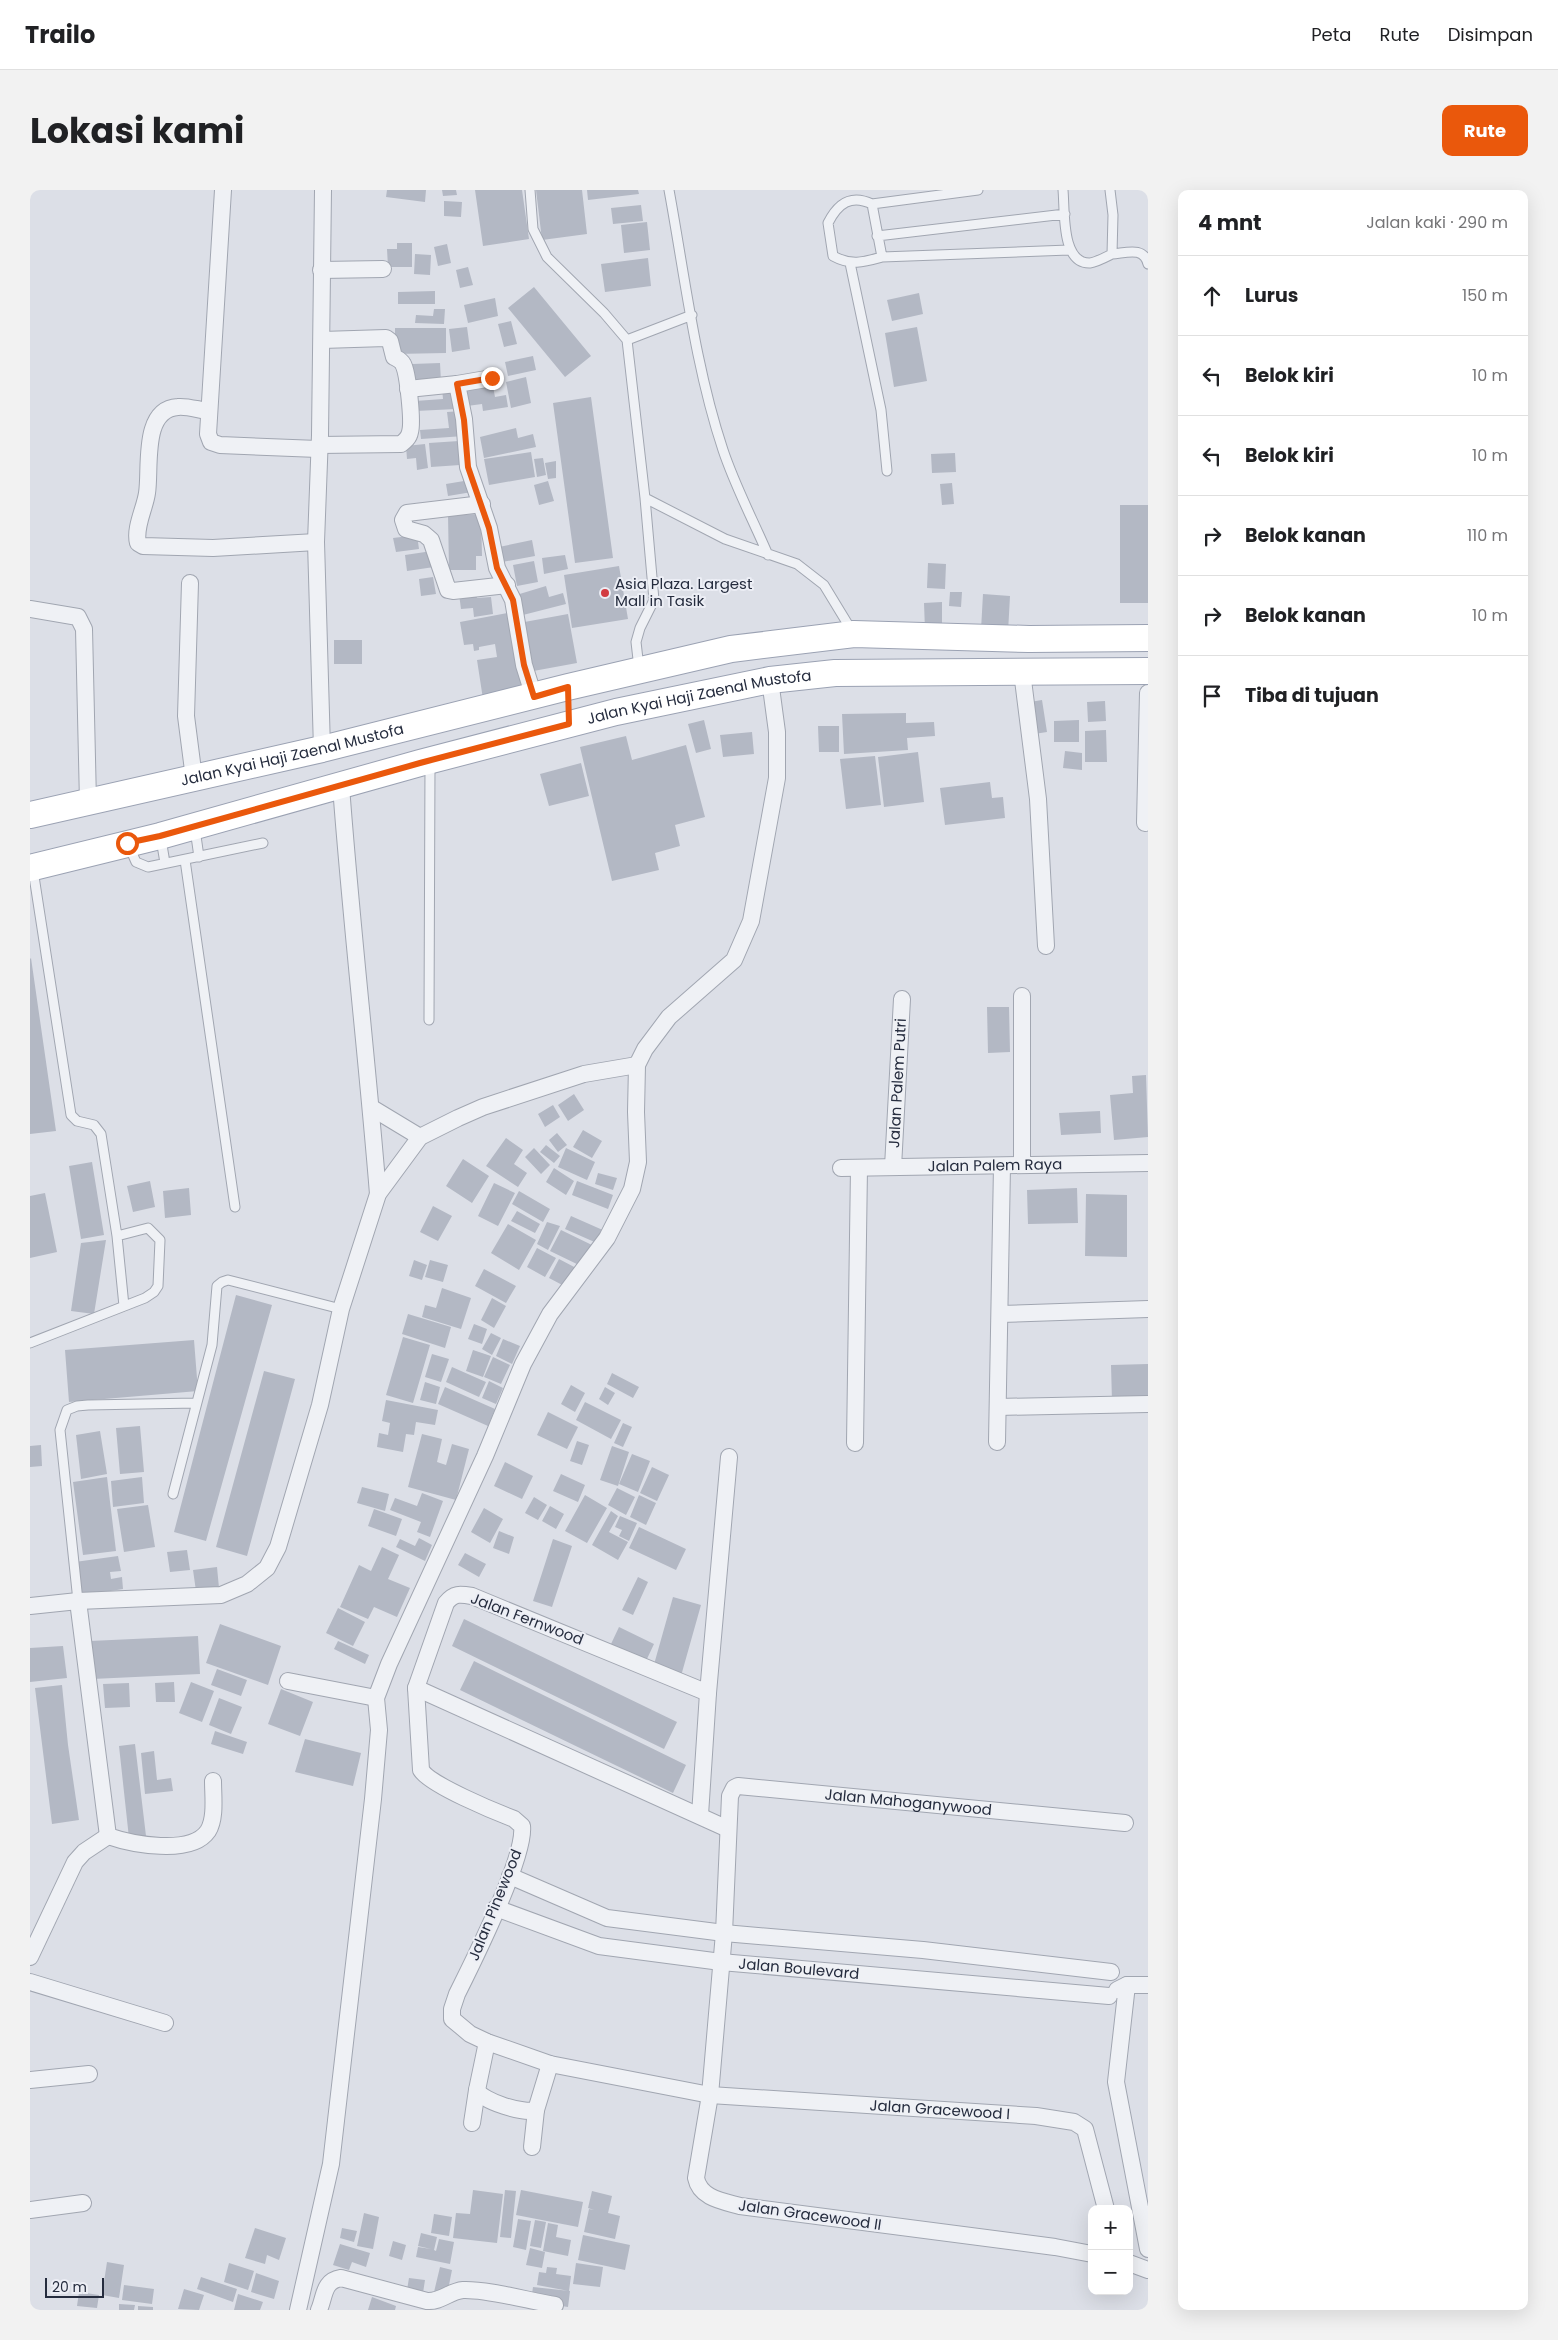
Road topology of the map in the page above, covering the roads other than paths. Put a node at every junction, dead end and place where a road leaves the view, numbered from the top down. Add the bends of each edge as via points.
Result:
1 (222, 190) edge
2 (323, 190) edge
3 (530, 190) edge
4 (669, 190) edge
5 (978, 190) edge
6 (1063, 190) edge
7 (1110, 190) edge
8 (872, 204) junction
9 (1065, 214) junction
10 (877, 236) junction
11 (1069, 250) junction
12 (1112, 254) junction
13 (882, 257) junction
14 (850, 263) junction
15 (1148, 264) edge
16 (383, 269) dead end
17 (321, 270) junction
18 (692, 315) junction
19 (322, 340) junction
20 (627, 340) junction
21 (492, 378) dead end
22 (457, 384) junction
23 (408, 389) junction
24 (208, 411) junction
25 (319, 447) junction
26 (887, 471) dead end
27 (645, 498) junction
28 (482, 504) junction
29 (316, 542) junction
30 (768, 555) junction
31 (190, 582) dead end
32 (507, 584) junction
33 (30, 609) edge
34 (854, 634) junction
35 (896, 636) junction
36 (1148, 638) edge
37 (640, 671) junction
38 (1148, 671) edge
39 (1022, 672) junction
40 (889, 673) junction
41 (770, 680) junction
42 (568, 687) junction
43 (1148, 693) edge
44 (534, 697) junction
45 (569, 724) junction
46 (322, 749) junction
47 (430, 761) junction
48 (194, 778) junction
49 (341, 786) junction
50 (88, 802) junction
51 (30, 815) edge
52 (1145, 823) dead end
53 (194, 826) junction
54 (160, 836) junction
55 (127, 843) junction
56 (263, 843) dead end
57 (199, 857) junction
58 (186, 860) junction
59 (165, 864) junction
60 (31, 867) edge
61 (1046, 946) dead end
62 (1022, 996) dead end
63 (902, 1000) dead end
64 (430, 1020) dead end
65 (637, 1066) junction
66 (372, 1108) junction
67 (420, 1137) junction
68 (1148, 1163) edge
69 (1022, 1165) junction
70 (1002, 1166) junction
71 (892, 1167) junction
72 (841, 1168) dead end
73 (859, 1168) junction
74 (378, 1194) junction
75 (235, 1207) dead end
76 (117, 1236) junction
77 (124, 1306) junction
78 (341, 1309) junction
79 (1148, 1309) edge
80 (1000, 1314) junction
81 (30, 1344) edge
82 (196, 1403) junction
83 (1148, 1404) edge
84 (998, 1407) junction
85 (997, 1442) dead end
86 (855, 1443) dead end
87 (729, 1457) dead end
88 (173, 1494) dead end
89 (78, 1601) junction
90 (30, 1606) edge
91 (288, 1681) dead end
92 (416, 1688) junction
93 (708, 1693) junction
94 (376, 1698) junction
95 (213, 1781) dead end
96 (700, 1816) junction
97 (1125, 1823) dead end
98 (728, 1829) junction
99 (108, 1836) junction
100 (510, 1876) junction
101 (496, 1908) junction
102 (724, 1933) junction
103 (30, 1957) edge
104 (721, 1962) junction
105 (1111, 1972) junction
106 (30, 1982) edge
107 (1127, 1985) junction
108 (1148, 1985) edge
109 (1109, 1996) junction
110 (164, 2023) dead end
111 (488, 2042) junction
112 (550, 2064) junction
113 (89, 2074) dead end
114 (30, 2080) edge
115 (477, 2090) junction
116 (710, 2095) junction
117 (536, 2110) junction
118 (472, 2123) dead end
119 (532, 2147) dead end
120 (83, 2204) dead end
121 (1105, 2205) edge
122 (30, 2210) edge
123 (1148, 2249) edge
124 (1088, 2253) edge
125 (1133, 2264) edge
126 (1148, 2270) edge
127 (556, 2305) dead end
128 (301, 2309) edge
129 (319, 2310) edge

1 - 24 street
2 - 17 street
3 - 20 lane via 533,229 547,257
4 - 18 lane
5 - 8 lane
6 - 9 lane
7 - 12 lane
8 - 10 lane
8 - 14 lane via 855,199 848,201 838,208 828,223 833,256
9 - 10 lane
9 - 11 lane
10 - 13 lane
11 - 12 lane via 1076,259 1092,263
11 - 13 lane
12 - 15 lane via 1139,252
13 - 14 lane
14 - 26 lane via 881,410
16 - 17 street
17 - 19 street
18 - 20 lane
18 - 30 lane via 702,374 723,451
19 - 23 street via 386,338 390,341 394,357 404,366
19 - 25 street
20 - 27 lane
21 - 22 street
22 - 23 street
22 - 28 street via 468,467
23 - 25 street via 411,432 401,444
24 - 25 street via 208,434 211,442 220,445
24 - 29 street via 179,406 166,410 156,419 138,542 143,546 213,548
25 - 29 street
27 - 30 lane via 725,539
27 - 37 lane via 654,600 636,642
28 - 32 street via 497,568
28 - 32 street via 407,513 403,520 406,529 424,534 431,540 448,590
29 - 46 street
30 - 34 lane via 797,564 824,586
31 - 48 street via 186,716
32 - 44 street
33 - 50 street via 78,617 84,629
34 - 35 main road, Jalan Kyai Haji Zaenal Mustofa
34 - 37 main road, Jalan Kyai Haji Zaenal Mustofa via 731,649
35 - 36 main road, Jalan Kyai Haji Zaenal Mustofa
35 - 40 main road
37 - 42 main road, Jalan Kyai Haji Zaenal Mustofa
38 - 39 main road, Jalan Kyai Haji Zaenal Mustofa
39 - 40 main road, Jalan Kyai Haji Zaenal Mustofa
39 - 61 street via 1038,799
40 - 41 main road, Jalan Kyai Haji Zaenal Mustofa via 835,673
41 - 45 main road, Jalan Kyai Haji Zaenal Mustofa
41 - 65 street via 777,732 777,778 751,921 734,960 669,1017 645,1049
42 - 44 main road, Jalan Kyai Haji Zaenal Mustofa
42 - 45 main road
43 - 52 street
44 - 46 main road, Jalan Kyai Haji Zaenal Mustofa
45 - 47 main road, Jalan Kyai Haji Zaenal Mustofa
46 - 48 main road, Jalan Kyai Haji Zaenal Mustofa
47 - 49 main road, Jalan Kyai Haji Zaenal Mustofa
47 - 64 lane
48 - 50 main road, Jalan Kyai Haji Zaenal Mustofa
49 - 53 main road, Jalan Kyai Haji Zaenal Mustofa
49 - 66 street
50 - 51 main road, Jalan Kyai Haji Zaenal Mustofa
53 - 54 main road, Jalan Kyai Haji Zaenal Mustofa
53 - 57 lane
54 - 55 main road, Jalan Kyai Haji Zaenal Mustofa
54 - 59 lane
55 - 59 lane via 136,862 141,865
55 - 60 main road, Jalan Kyai Haji Zaenal Mustofa
56 - 57 lane
57 - 58 lane
58 - 59 lane
58 - 75 lane
60 - 76 lane via 71,1115 77,1121 94,1125 101,1134
62 - 69 street
63 - 71 street, Jalan Palem Putri
65 - 67 street via 584,1074 483,1107
65 - 94 street via 638,1162 632,1189 612,1231 550,1314 523,1364
66 - 67 street
66 - 74 street
67 - 74 street
68 - 69 street, Jalan Palem Raya
69 - 70 street, Jalan Palem Raya
70 - 71 street, Jalan Palem Raya
70 - 80 street
71 - 73 street, Jalan Palem Raya
72 - 73 street, Jalan Palem Raya
73 - 86 street
74 - 78 street
76 - 77 lane
76 - 77 lane via 148,1228 160,1240 158,1286 146,1298
77 - 81 lane
78 - 82 lane via 228,1280 222,1282 217,1286 212,1345
78 - 89 street via 320,1405 278,1547 267,1568 247,1584 221,1595
79 - 80 street
80 - 84 street
82 - 88 lane
82 - 89 lane via 88,1405 67,1410 60,1430
83 - 84 street
84 - 85 street
87 - 93 street
89 - 90 street
89 - 99 street
91 - 94 street
92 - 93 street, Jalan Fernwood via 446,1603 459,1594 512,1612
92 - 96 street
92 - 100 street, Jalan Pinewood via 419,1761 424,1776 514,1819 522,1826 523,1834
93 - 96 street
94 - 128 street via 379,1730 373,1799 332,2164
95 - 99 street via 209,1830 201,1839 167,1846 122,1841
96 - 98 street
97 - 98 street, Jalan Mahoganywood via 738,1786 731,1791
98 - 102 street, Jalan Mahoganywood
99 - 103 street via 75,1862
100 - 101 street, Jalan Pinewood
100 - 102 street, Jalan Boulevard via 607,1918
101 - 104 street, Jalan Boulevard via 599,1946
101 - 111 street, Jalan Pinewood via 452,2009 452,2019 460,2027
102 - 104 street, Jalan Gracewood II
102 - 105 street, Jalan Boulevard via 923,1950
104 - 109 street, Jalan Boulevard
104 - 116 street, Jalan Gracewood II
105 - 107 street
105 - 109 street
106 - 110 street
107 - 108 street
107 - 109 street
107 - 123 street via 1116,2082
111 - 112 street, Jalan Pinewood
111 - 115 street
112 - 116 street, Jalan Pinewood
112 - 117 street
113 - 114 street
115 - 117 street via 488,2100 526,2111
115 - 118 street
116 - 121 street, Jalan Gracewood I via 1036,2116 1074,2122 1085,2129
116 - 124 street, Jalan Gracewood II via 696,2178 703,2192 714,2198 740,2206
117 - 119 street
120 - 122 street
125 - 126 street
127 - 129 street via 469,2290 427,2301 341,2278 327,2285

